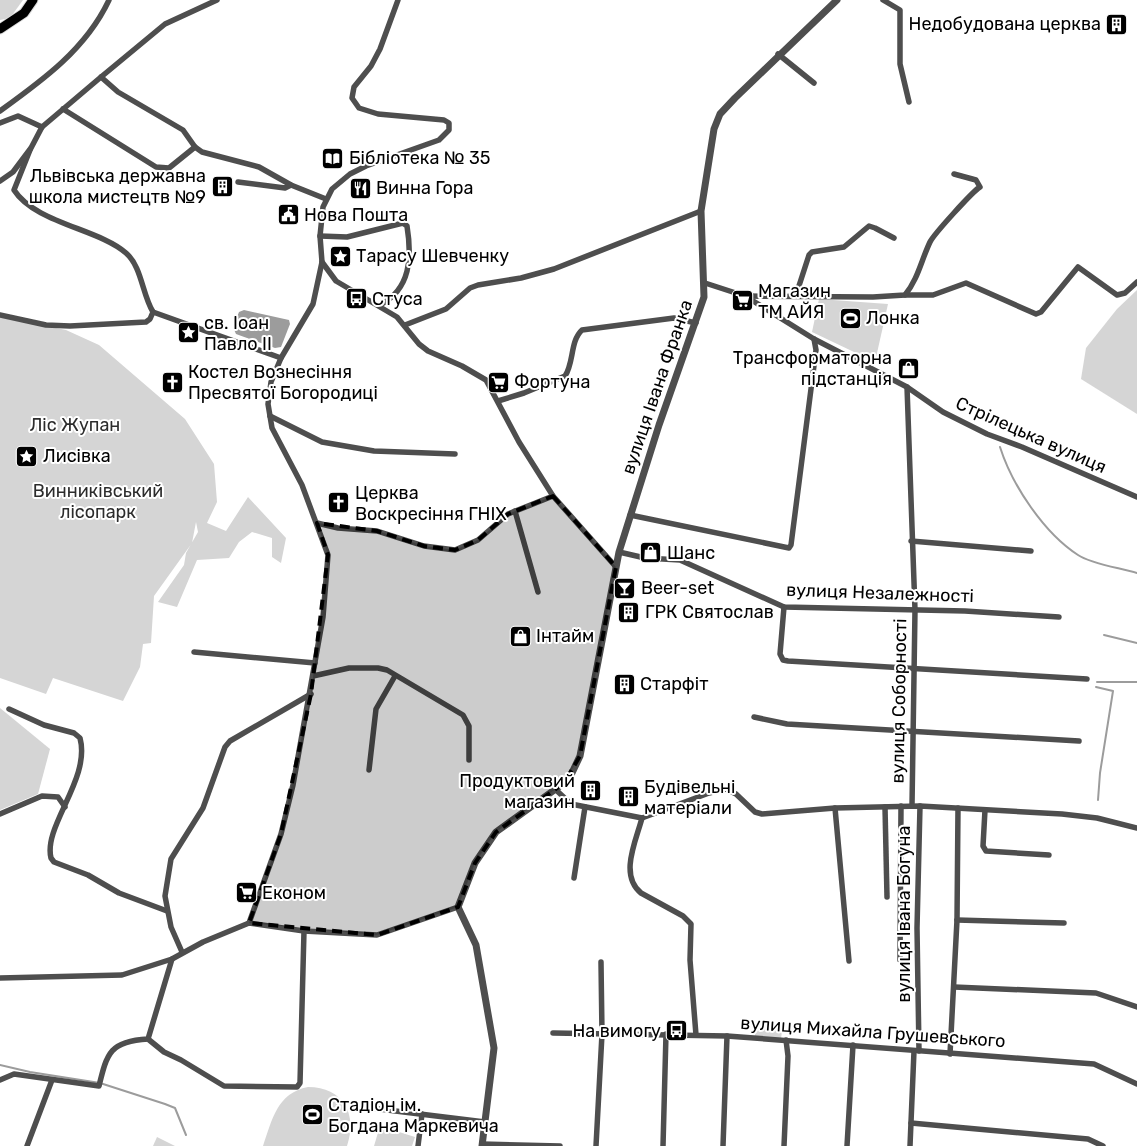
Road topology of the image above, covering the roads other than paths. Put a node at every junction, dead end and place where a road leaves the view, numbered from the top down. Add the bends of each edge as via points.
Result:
1 (33, 0) edge
2 (109, 0) edge
3 (216, 0) edge
4 (398, 0) edge
5 (837, 0) edge
6 (883, 0) edge
7 (0, 29) edge
8 (778, 54) junction
9 (101, 76) junction
10 (814, 83) dead end
11 (909, 102) dead end
12 (63, 109) junction
13 (0, 111) edge
14 (0, 123) edge
15 (42, 127) junction
16 (195, 147) junction
17 (31, 148) junction
18 (954, 174) dead end
19 (0, 181) edge
20 (238, 182) dead end
21 (291, 185) junction
22 (326, 199) junction
23 (702, 211) junction
24 (320, 236) junction
25 (894, 238) dead end
26 (322, 262) junction
27 (1137, 282) edge
28 (705, 283) junction
29 (796, 295) junction
30 (905, 295) junction
31 (745, 296) junction
32 (380, 305) junction
33 (153, 312) junction
34 (0, 315) edge
35 (696, 324) junction
36 (405, 325) junction
37 (814, 339) junction
38 (281, 358) junction
39 (907, 387) junction
40 (498, 401) junction
41 (270, 416) junction
42 (454, 454) dead end
43 (553, 496) junction
44 (1137, 497) edge
45 (515, 510) junction
46 (630, 515) junction
47 (317, 523) junction
48 (911, 541) junction
49 (1031, 551) dead end
50 (619, 552) junction
51 (616, 567) junction
52 (538, 592) dead end
53 (784, 606) junction
54 (915, 610) junction
55 (1059, 617) dead end
56 (194, 652) dead end
57 (316, 663) junction
58 (914, 670) junction
59 (313, 676) junction
60 (395, 676) junction
61 (1087, 679) dead end
62 (311, 694) junction
63 (9, 709) dead end
64 (754, 717) dead end
65 (912, 733) junction
66 (1079, 741) dead end
67 (469, 760) dead end
68 (369, 770) dead end
69 (555, 789) junction
70 (901, 806) junction
71 (912, 806) junction
72 (920, 806) junction
73 (65, 807) junction
74 (585, 807) junction
75 (886, 807) junction
76 (835, 808) junction
77 (958, 808) junction
78 (985, 810) junction
79 (0, 814) edge
80 (642, 818) junction
81 (1137, 828) edge
82 (1049, 855) dead end
83 (574, 878) dead end
84 (887, 897) dead end
85 (458, 907) junction
86 (167, 911) junction
87 (957, 920) junction
88 (1064, 922) dead end
89 (249, 923) junction
90 (304, 931) junction
91 (182, 952) junction
92 (172, 959) junction
93 (900, 960) dead end
94 (849, 961) dead end
95 (602, 962) dead end
96 (0, 978) edge
97 (954, 987) junction
98 (1137, 1007) edge
99 (553, 1033) dead end
100 (602, 1034) junction
101 (666, 1034) junction
102 (696, 1034) junction
103 (727, 1036) junction
104 (148, 1039) junction
105 (786, 1040) junction
106 (853, 1045) junction
107 (916, 1051) junction
108 (950, 1054) junction
109 (0, 1080) edge
110 (52, 1080) junction
111 (1137, 1084) edge
112 (371, 1108) dead end
113 (422, 1114) junction
114 (485, 1122) junction
115 (911, 1123) junction
116 (482, 1145) edge
117 (27, 1146) edge
118 (418, 1146) edge
119 (560, 1146) edge
120 (596, 1146) edge
121 (663, 1146) edge
122 (723, 1146) edge
123 (784, 1146) edge
124 (847, 1146) edge
125 (910, 1146) edge
126 (1103, 1146) edge

1 - 7 main road via 24,13
2 - 13 street via 82,44
3 - 9 street via 164,24
4 - 22 street via 376,59 354,86 354,104 378,114 444,120 449,123 449,130 439,140 350,174 332,189
5 - 8 street, вулиця Івана Франка
6 - 11 street via 900,10 900,64
8 - 10 street
8 - 23 street, вулиця Івана Франка via 720,114 714,130
9 - 12 street
9 - 16 street via 118,92 183,130
12 - 15 street
12 - 16 street via 156,167 169,168
14 - 15 street via 18,116
15 - 17 street
16 - 21 street via 202,152 259,166
17 - 19 street via 13,172
17 - 33 street via 14,190 17,195 41,211 125,252 135,266
18 - 30 street via 976,180 980,187 933,236 919,274
20 - 21 street via 285,188
21 - 22 street
22 - 24 street
23 - 28 street, вулиця Івана Франка
23 - 36 street via 554,268 470,288 446,309
24 - 26 street
24 - 32 street via 346,237 404,224 407,226 406,280
25 - 29 street via 869,226 844,248 812,252
26 - 32 street via 336,280
26 - 38 street via 313,304
27 - 30 street via 1118,296 1078,267 1038,314 966,283 933,295
28 - 31 street, Стрілецька вулиця
28 - 35 street, вулиця Івана Франка
29 - 30 street
29 - 31 street
31 - 37 street, Стрілецька вулиця
32 - 36 street
33 - 34 street via 146,322 70,326 46,325
33 - 38 street
35 - 40 street via 674,318 582,330 576,338 565,376
35 - 46 street, вулиця Івана Франка
36 - 40 street via 428,351 486,380
37 - 39 street, Стрілецька вулиця
37 - 46 street via 816,350 791,546 779,548
38 - 41 street via 268,392
39 - 44 street, Стрілецька вулиця via 942,412 987,434
39 - 48 street, вулиця Соборності
40 - 43 street
41 - 42 street via 322,442 374,451
41 - 47 street via 272,428 302,485
43 - 45 street
43 - 51 street
45 - 47 street via 478,540 455,550 424,546 378,531
45 - 52 street
46 - 50 street, вулиця Івана Франка
47 - 57 street via 328,555
48 - 49 street
48 - 54 street, вулиця Соборності
50 - 51 street, вулиця Івана Франка
50 - 53 street, вулиця Незалежності via 645,558 680,560
51 - 69 street, вулиця Івана Франка via 580,756 571,775
53 - 54 street, вулиця Незалежності
53 - 58 street via 780,645 783,660
54 - 55 street, вулиця Незалежності
54 - 58 street, вулиця Соборності
56 - 57 street
57 - 59 street
58 - 61 street
58 - 65 street, вулиця Соборності
59 - 60 street via 365,667 387,670
59 - 62 street
60 - 67 street via 463,716 469,726
60 - 68 street via 376,709
62 - 86 street via 225,747 203,808 171,859 165,896
62 - 89 street via 281,834
63 - 73 street via 80,738 78,772
64 - 65 street via 787,724
65 - 66 street
65 - 71 street, вулиця Соборності
69 - 74 street via 571,804
69 - 85 street, вулиця Івана Франка via 496,832 475,863
70 - 71 street
70 - 75 street
70 - 93 street
71 - 72 street
72 - 77 street
72 - 107 street, вулиця Івана Богуна
73 - 79 street via 58,797 42,796
73 - 86 street via 50,846 54,862 88,875 118,894
74 - 80 street
74 - 83 street
75 - 76 street
75 - 84 street
76 - 80 street via 762,814 726,789
76 - 94 street
77 - 78 street
77 - 87 street
78 - 81 street via 1062,814
78 - 82 street via 983,846 986,851
80 - 102 street via 630,866 631,882 691,924 690,960
85 - 90 street via 377,935
85 - 114 street via 476,946 494,1048
86 - 91 street
87 - 88 street
87 - 97 street
89 - 90 street
89 - 91 street
90 - 104 street via 300,1083 293,1089 224,1086 164,1052
91 - 92 street
92 - 96 street via 122,975
92 - 104 street
95 - 100 street
97 - 98 street via 1096,993
97 - 108 street
99 - 100 street, вулиця Михайла Грушевського
100 - 101 street, вулиця Михайла Грушевського
100 - 120 street
101 - 102 street, вулиця Михайла Грушевського
101 - 121 street
102 - 103 street, вулиця Михайла Грушевського
103 - 105 street, вулиця Михайла Грушевського
103 - 122 street
104 - 110 street via 132,1040 117,1046 106,1058 98,1086
105 - 106 street, вулиця Михайла Грушевського
105 - 123 street
106 - 107 street, вулиця Михайла Грушевського
106 - 124 street
107 - 108 street, вулиця Михайла Грушевського
107 - 115 street, вулиця Івана Богуна
108 - 111 street, вулиця Михайла Грушевського via 1094,1064
109 - 110 street via 14,1074
110 - 117 street
112 - 113 street
113 - 114 street
113 - 118 street
114 - 116 street
115 - 125 street, вулиця Івана Богуна
115 - 126 street via 1088,1139
116 - 119 street

